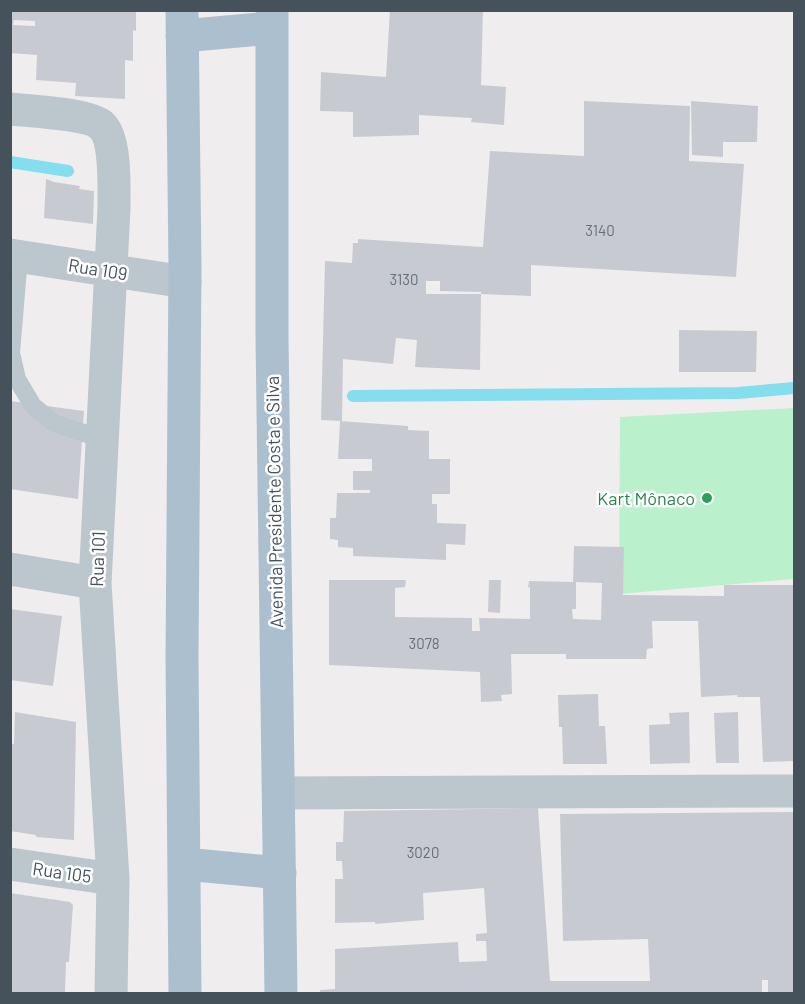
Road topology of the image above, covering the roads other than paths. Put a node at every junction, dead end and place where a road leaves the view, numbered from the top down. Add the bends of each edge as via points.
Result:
1 (271, 19) edge
2 (182, 23) edge
3 (10, 109) edge
4 (15, 256) edge
5 (111, 271) junction
6 (185, 282) junction
7 (102, 440) junction
8 (10, 569) edge
9 (95, 583) junction
10 (795, 791) edge
11 (279, 793) junction
12 (10, 864) edge
13 (185, 864) junction
14 (280, 873) junction
15 (113, 879) junction
16 (111, 993) edge
17 (185, 993) edge
18 (281, 993) edge

1 - 2 main road
1 - 11 main road, Avenida Presidente Costa e Silva
2 - 6 main road
3 - 5 street, Rua 101 via 70,116 102,125 108,135 113,184
4 - 5 street, Rua 109
4 - 7 lane via 11,353 17,379 33,406 54,423
5 - 6 street, Rua 109
5 - 7 street, Rua 101
6 - 13 main road
7 - 9 street, Rua 101
8 - 9 street
9 - 15 street, Rua 101
10 - 11 street
11 - 14 main road, Avenida Presidente Costa e Silva
12 - 15 street, Rua 105
13 - 14 main road
13 - 17 main road
14 - 18 main road, Avenida Presidente Costa e Silva
15 - 16 street, Rua 101

